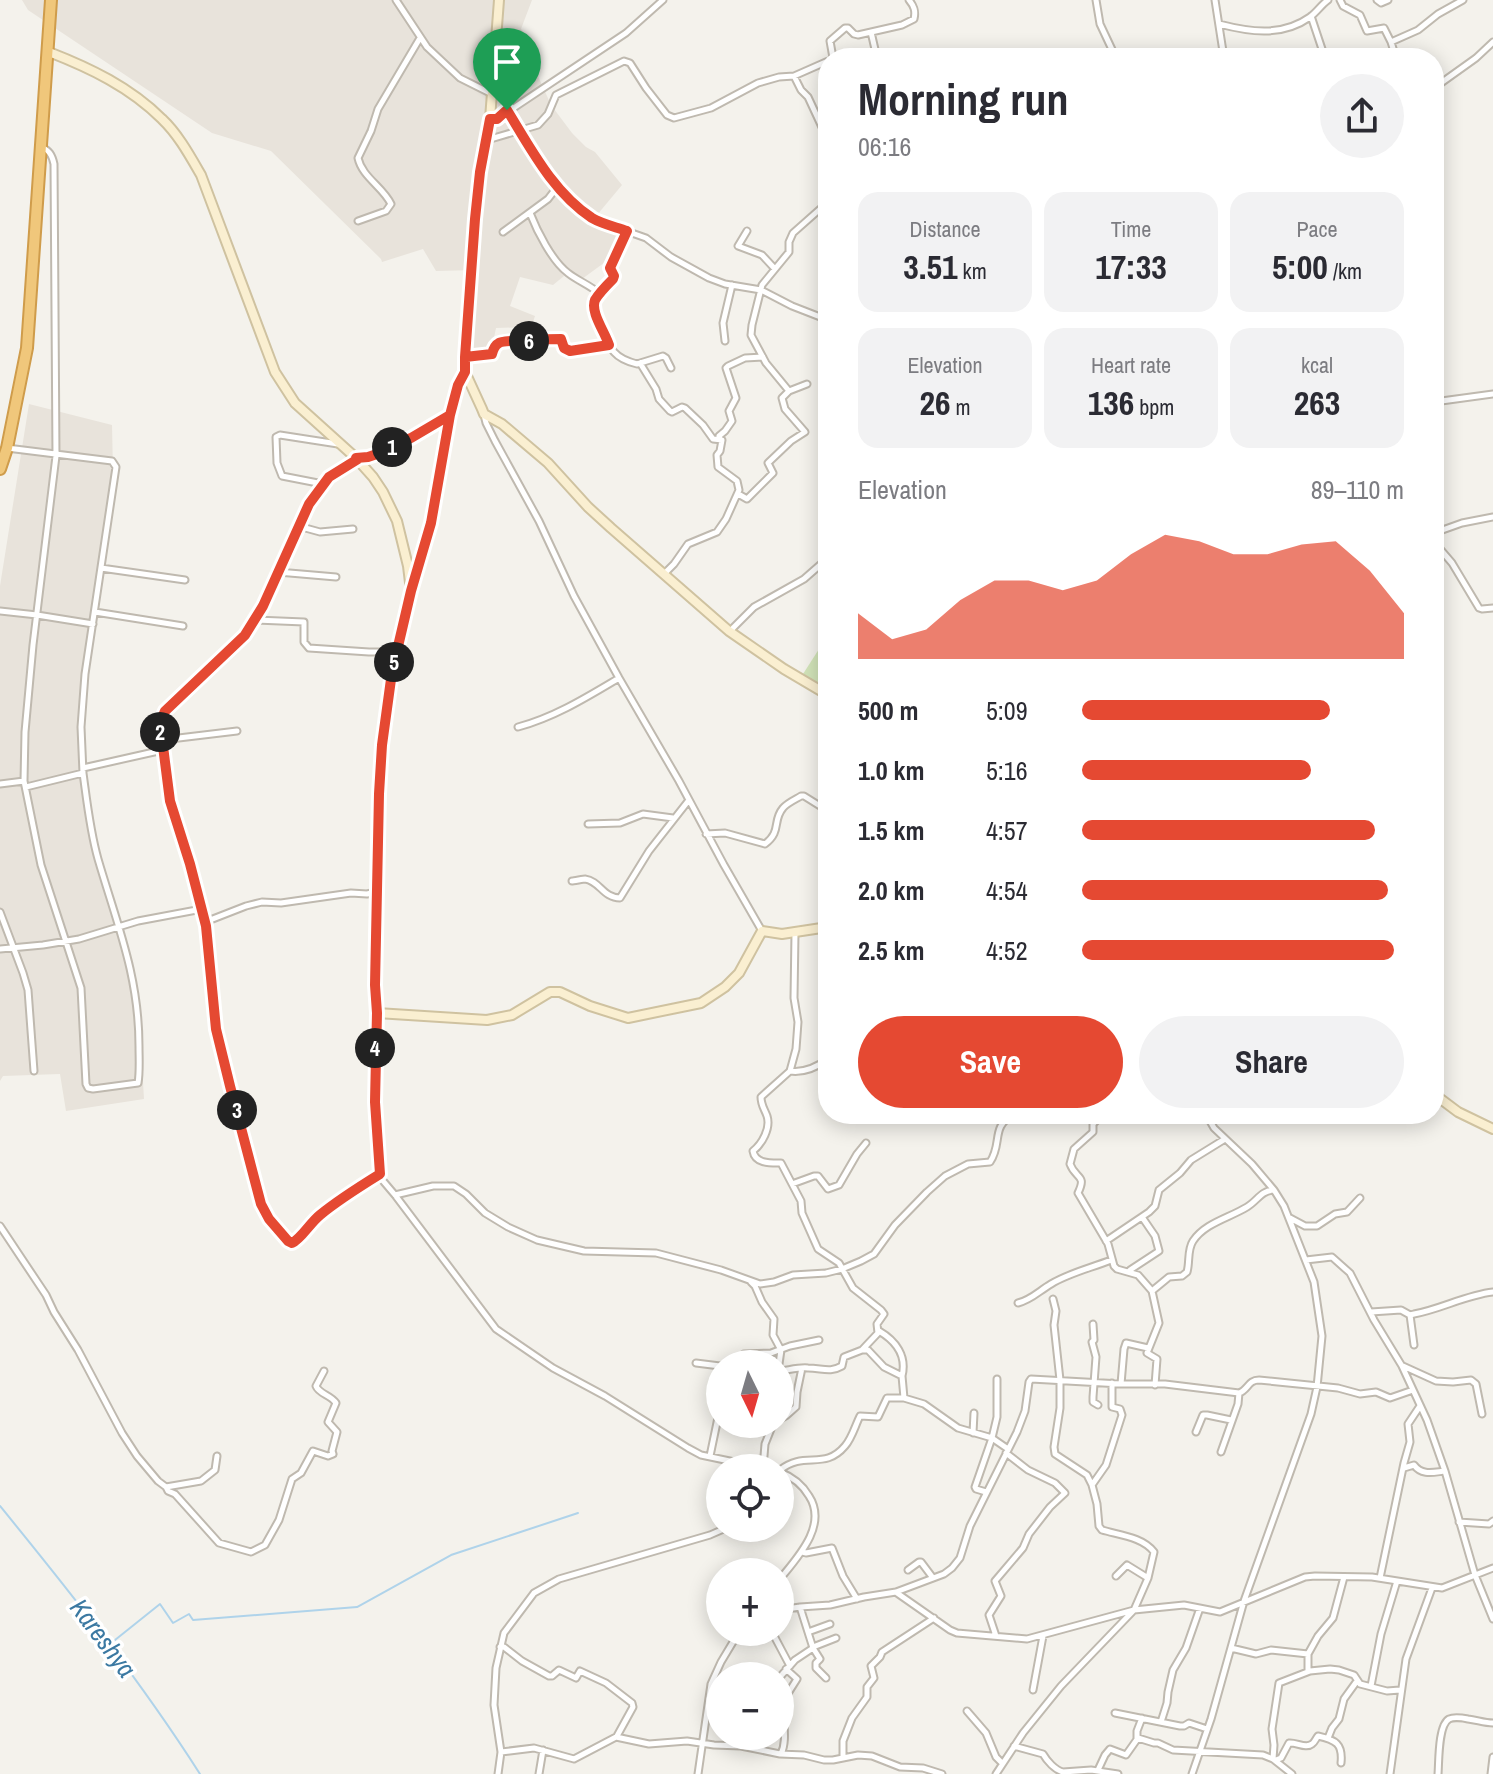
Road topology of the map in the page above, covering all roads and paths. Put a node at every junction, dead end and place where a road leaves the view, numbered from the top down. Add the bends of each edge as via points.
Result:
1 (51, 0) edge
2 (396, 0) edge
3 (499, 0) edge
4 (663, 0) edge
5 (909, 0) edge
6 (1096, 0) edge
7 (1215, 0) edge
8 (1328, 0) edge
9 (1340, 0) edge
10 (1377, 0) edge
11 (1388, 0) edge
12 (1463, 0) edge
13 (1311, 16) junction
14 (1219, 24) junction
15 (871, 32) junction
16 (420, 38) junction
17 (1391, 42) junction
18 (1493, 42) edge
19 (831, 48) edge
20 (875, 48) edge
21 (1111, 48) edge
22 (1223, 48) edge
23 (1322, 48) edge
24 (1393, 48) edge
25 (49, 52) junction
26 (818, 65) edge
27 (794, 76) junction
28 (1444, 81) edge
29 (492, 95) junction
30 (507, 110) junction
31 (818, 118) edge
32 (490, 119) junction
33 (520, 131) junction
34 (487, 140) junction
35 (41, 147) junction
36 (558, 186) junction
37 (818, 211) edge
38 (530, 213) junction
39 (358, 221) dead end
40 (627, 231) junction
41 (747, 231) dead end
42 (503, 232) dead end
43 (775, 269) junction
44 (732, 285) junction
45 (761, 290) junction
46 (600, 294) junction
47 (818, 316) edge
48 (725, 341) dead end
49 (609, 345) junction
50 (465, 357) junction
51 (763, 357) junction
52 (640, 363) junction
53 (671, 368) dead end
54 (465, 372) junction
55 (807, 384) dead end
56 (789, 391) junction
57 (1493, 394) edge
58 (1444, 401) edge
59 (484, 414) junction
60 (450, 415) junction
61 (720, 439) junction
62 (340, 444) junction
63 (7, 448) junction
64 (56, 456) junction
65 (357, 459) junction
66 (0, 469) edge
67 (323, 484) junction
68 (736, 496) junction
69 (1493, 517) edge
70 (298, 526) junction
71 (353, 529) dead end
72 (1444, 529) edge
73 (1444, 554) edge
74 (818, 567) edge
75 (101, 568) junction
76 (278, 572) junction
77 (664, 574) junction
78 (336, 577) dead end
79 (185, 580) dead end
80 (411, 591) junction
81 (1493, 608) edge
82 (0, 611) edge
83 (95, 612) junction
84 (37, 615) junction
85 (256, 620) junction
86 (93, 624) junction
87 (183, 626) dead end
88 (729, 631) junction
89 (396, 652) junction
90 (619, 678) junction
91 (818, 689) edge
92 (518, 727) dead end
93 (237, 731) dead end
94 (162, 740) junction
95 (163, 750) junction
96 (83, 770) junction
97 (0, 784) edge
98 (25, 784) junction
99 (689, 800) junction
100 (818, 805) edge
101 (673, 818) junction
102 (588, 824) dead end
103 (706, 834) junction
104 (572, 881) dead end
105 (377, 892) junction
106 (202, 909) junction
107 (0, 912) edge
108 (205, 922) junction
109 (120, 926) junction
110 (818, 929) edge
111 (762, 931) junction
112 (795, 933) junction
113 (67, 940) junction
114 (13, 948) junction
115 (0, 949) edge
116 (377, 1013) junction
117 (818, 1065) edge
118 (34, 1071) dead end
119 (790, 1071) junction
120 (1444, 1102) edge
121 (1002, 1124) edge
122 (1093, 1124) edge
123 (1212, 1124) edge
124 (1493, 1129) edge
125 (1225, 1139) junction
126 (866, 1143) dead end
127 (380, 1174) junction
128 (792, 1184) junction
129 (1274, 1190) junction
130 (395, 1195) junction
131 (1360, 1198) dead end
132 (1142, 1217) junction
133 (1289, 1218) junction
134 (0, 1226) edge
135 (1106, 1241) junction
136 (1111, 1260) junction
137 (1306, 1260) junction
138 (842, 1269) junction
139 (1130, 1272) junction
140 (751, 1281) junction
141 (1152, 1291) junction
142 (1493, 1292) edge
143 (1053, 1299) dead end
144 (1018, 1303) dead end
145 (1370, 1312) junction
146 (1410, 1315) junction
147 (1093, 1324) dead end
148 (879, 1331) junction
149 (819, 1340) dead end
150 (1414, 1345) dead end
151 (1148, 1348) junction
152 (781, 1350) joint
153 (862, 1350) junction
154 (696, 1363) dead end
155 (706, 1364) edge
156 (1402, 1366) junction
157 (802, 1368) junction
158 (794, 1369) edge
159 (324, 1371) dead end
160 (902, 1376) junction
161 (997, 1379) dead end
162 (1060, 1380) junction
163 (1093, 1382) junction
164 (1112, 1383) junction
165 (1121, 1384) junction
166 (1155, 1385) junction
167 (1317, 1387) junction
168 (1413, 1390) junction
169 (1239, 1393) junction
170 (904, 1398) junction
171 (1098, 1405) dead end
172 (1420, 1405) junction
173 (794, 1408) edge
174 (974, 1413) dead end
175 (1482, 1414) dead end
176 (1231, 1420) junction
177 (1196, 1432) dead end
178 (973, 1433) junction
179 (992, 1438) junction
180 (1007, 1451) junction
181 (1221, 1452) dead end
182 (217, 1456) dead end
183 (706, 1456) edge
184 (794, 1461) edge
185 (1404, 1468) junction
186 (1445, 1471) junction
187 (794, 1479) edge
188 (1092, 1485) junction
189 (166, 1487) junction
190 (986, 1492) junction
191 (1493, 1521) edge
192 (1459, 1522) junction
193 (706, 1536) edge
194 (802, 1552) junction
195 (794, 1562) edge
196 (1493, 1568) edge
197 (908, 1570) dead end
198 (1475, 1575) junction
199 (1116, 1576) dead end
200 (1344, 1577) junction
201 (933, 1578) junction
202 (1148, 1578) junction
203 (1380, 1578) junction
204 (1397, 1581) junction
205 (1432, 1588) junction
206 (896, 1592) junction
207 (857, 1599) junction
208 (1244, 1601) junction
209 (800, 1607) junction
210 (794, 1608) edge
211 (1200, 1608) junction
212 (1134, 1610) junction
213 (934, 1618) junction
214 (1493, 1619) edge
215 (830, 1624) dead end
216 (808, 1632) junction
217 (996, 1636) junction
218 (1043, 1636) junction
219 (836, 1638) dead end
220 (731, 1646) edge
221 (500, 1647) junction
222 (813, 1647) junction
223 (1231, 1648) junction
224 (1308, 1654) junction
225 (794, 1663) edge
226 (1310, 1671) junction
227 (826, 1678) dead end
228 (1357, 1681) junction
229 (1371, 1686) junction
230 (1033, 1690) dead end
231 (1400, 1690) junction
232 (967, 1711) dead end
233 (1115, 1713) dead end
234 (1142, 1718) junction
235 (1161, 1722) junction
236 (1493, 1723) edge
237 (1207, 1729) junction
238 (616, 1737) junction
239 (1137, 1738) junction
240 (1328, 1738) junction
241 (703, 1744) junction
242 (706, 1744) edge
243 (1014, 1746) junction
244 (543, 1750) junction
245 (761, 1750) edge
246 (782, 1750) edge
247 (501, 1752) junction
248 (1199, 1753) junction
249 (780, 1754) junction
250 (843, 1757) junction
251 (1493, 1757) edge
252 (1274, 1760) junction
253 (1002, 1763) junction
254 (1341, 1763) dead end
255 (1098, 1770) junction
256 (498, 1774) edge
257 (539, 1774) edge
258 (698, 1774) edge
259 (942, 1774) edge
260 (996, 1774) edge
261 (1118, 1774) edge
262 (1192, 1774) edge
263 (1292, 1774) edge
264 (1390, 1774) edge
265 (1438, 1774) edge
266 (1491, 1774) edge

1 - 25 highway
2 - 16 street
3 - 29 street
4 - 30 street via 626,33
5 - 15 street via 914,19
6 - 21 street
7 - 14 street
8 - 13 street
9 - 17 street via 1360,15 1367,31 1384,28
10 - 11 street
12 - 17 street
13 - 14 street via 1269,32
13 - 23 street
14 - 22 street
15 - 19 street via 855,35 843,30 830,41
15 - 20 street
16 - 29 street via 460,78
16 - 39 street via 378,109 358,158 391,204
17 - 24 street
18 - 28 street
25 - 35 highway
25 - 62 street via 137,97 164,120 189,153 275,372 295,403
26 - 27 street
27 - 31 street
27 - 33 street via 768,80 711,108 674,118 624,61 556,95 544,120
29 - 32 street
30 - 32 street
30 - 33 street
32 - 34 street
33 - 34 street
33 - 36 street
34 - 50 street
35 - 63 highway via 27,348
35 - 64 street via 54,164
36 - 38 street
36 - 40 street via 595,220
37 - 43 street via 793,233 789,252
38 - 42 street
38 - 46 street via 564,270
40 - 44 street via 696,272
40 - 46 street via 610,268 613,279
41 - 43 street via 738,246 762,255
43 - 45 street
44 - 45 street
44 - 48 street via 723,323
45 - 47 street
45 - 51 street via 751,335
46 - 49 street via 594,309
49 - 50 street via 570,351 557,338 501,341 492,354
49 - 52 street via 619,357
50 - 54 street
51 - 56 street
51 - 61 street via 745,358 726,368 736,398 729,411 732,421
52 - 53 street via 663,356
52 - 61 street via 664,405 672,412 685,408 713,439
54 - 59 street
54 - 60 street
55 - 56 street
56 - 68 street via 782,398 785,409 805,432 768,463 773,473 759,488 747,499
57 - 58 street
59 - 77 street via 548,463 588,507
59 - 90 street
60 - 65 street via 386,451
60 - 80 street via 431,523
61 - 68 street via 716,463 737,481
62 - 65 street
62 - 67 street via 276,437 282,476
63 - 64 street
63 - 66 highway
64 - 75 street via 115,463
64 - 84 street
65 - 67 street
65 - 80 street via 397,521
67 - 70 street
68 - 77 street via 717,532 688,544
69 - 72 street
70 - 71 street via 320,532
70 - 76 street
73 - 81 street via 1477,606
74 - 88 street via 754,607
75 - 79 street
75 - 83 street
76 - 78 street
76 - 85 street
77 - 88 street
80 - 89 street
82 - 84 street
83 - 86 street
83 - 87 street
84 - 86 street
84 - 98 street
85 - 89 street via 304,622 309,648
85 - 94 street via 162,715
86 - 96 street via 81,727
88 - 91 street
89 - 105 street via 382,745
90 - 92 street via 561,711
90 - 99 street
93 - 94 street
94 - 95 street
95 - 96 street
95 - 106 street via 174,817
96 - 98 street
96 - 109 street via 97,856
97 - 98 street
98 - 113 street via 41,865
99 - 101 street
99 - 103 street
100 - 103 street via 801,796 783,807 774,835 765,844 725,833
101 - 102 street via 643,814 620,823
101 - 104 street via 620,898 585,878
103 - 111 street
105 - 108 street via 262,902
105 - 116 street
106 - 108 street
106 - 109 street
107 - 114 street
108 - 127 street via 216,1029 256,1188 269,1219 288,1241 297,1242 322,1213
109 - 113 street
109 - 113 street via 138,1010 135,1084 88,1088 81,988
110 - 112 street
111 - 112 street
111 - 116 street via 739,973 701,1003 628,1018 550,992 512,1015 487,1020
112 - 119 street via 798,1033
113 - 114 street
114 - 115 street
114 - 118 street via 28,990
116 - 127 street
117 - 119 street
119 - 128 street via 761,1097 768,1123 753,1155 781,1163
120 - 124 street
121 - 138 street via 990,1162 968,1164 945,1176 900,1219 874,1254
122 - 135 street via 1093,1132 1074,1149 1070,1164 1082,1181 1078,1193
123 - 125 street
125 - 129 street
125 - 132 street via 1191,1160 1159,1190 1155,1206
126 - 128 street via 839,1185 828,1189 818,1176
127 - 130 street
128 - 138 street via 818,1249
129 - 133 street
129 - 141 street via 1206,1228 1193,1241 1187,1272 1165,1279
130 - 140 street via 454,1186 485,1213 537,1240 584,1251 656,1253
130 - 183 street via 496,1329
131 - 133 street via 1347,1212 1317,1226
132 - 135 street
132 - 139 street via 1159,1251
133 - 137 street
134 - 189 street via 46,1295 122,1433
135 - 136 street
136 - 139 street via 1117,1269
136 - 144 street
137 - 145 street via 1334,1258 1350,1273
137 - 167 street via 1322,1336
138 - 140 street via 760,1284
138 - 148 street via 853,1288 884,1314
139 - 141 street
140 - 152 street via 774,1319 773,1335
141 - 151 street via 1159,1323
142 - 146 street
143 - 162 street
145 - 146 street via 1401,1310
145 - 156 street
146 - 150 street
147 - 163 street
148 - 153 street
148 - 160 street via 902,1354
149 - 152 street
151 - 165 street via 1126,1343
151 - 166 street via 1157,1359
153 - 157 street via 844,1357 838,1369
153 - 160 street
154 - 155 street
156 - 168 street
156 - 175 street via 1436,1381 1471,1380
157 - 158 street
157 - 173 street
159 - 189 street via 316,1386 336,1403 328,1422 337,1432 333,1454 313,1451 292,1479 264,1547 249,1553 219,1543
160 - 170 street
161 - 179 street
162 - 163 street
162 - 180 street via 1031,1379 1025,1411
162 - 188 street via 1055,1454 1087,1475
163 - 164 street
163 - 171 street via 1093,1402
164 - 165 street
164 - 188 street via 1112,1407 1122,1415 1106,1465
165 - 166 street
166 - 169 street
167 - 168 street via 1390,1398
167 - 169 street via 1254,1380
167 - 208 street
168 - 172 street
169 - 176 street
170 - 178 street
170 - 184 street via 887,1398 878,1417 860,1416 847,1445 832,1458
172 - 185 street via 1408,1424
172 - 186 street
174 - 178 street
176 - 177 street via 1203,1415
176 - 181 street
178 - 179 street
179 - 180 street
179 - 190 street via 975,1487
180 - 190 street
180 - 217 street via 1065,1493 995,1581 1001,1596 989,1615
182 - 189 street via 217,1468 206,1479
185 - 186 street
185 - 203 street
186 - 192 street
187 - 194 street via 814,1504 816,1518
188 - 202 street via 1102,1530 1138,1540 1154,1552
190 - 201 street via 960,1558
191 - 192 street
192 - 198 street
193 - 221 street via 542,1587 508,1626
194 - 195 street
194 - 207 street via 832,1548
196 - 198 street
197 - 201 street via 921,1562
198 - 205 street
198 - 214 street
199 - 202 street via 1127,1565
200 - 203 street
200 - 208 street via 1305,1577
200 - 224 street via 1333,1618
201 - 206 street
202 - 212 street
203 - 204 street
204 - 205 street
204 - 229 street
205 - 231 street
206 - 207 street
206 - 213 street
207 - 209 street
208 - 211 street via 1220,1612
208 - 223 street
209 - 210 street
209 - 216 street
211 - 212 street
211 - 235 street via 1173,1670
212 - 218 street
212 - 243 street via 1061,1686
213 - 217 street via 957,1633
213 - 250 street via 882,1652 871,1666 874,1678 843,1741
215 - 216 street
216 - 222 street
217 - 218 street
218 - 230 street
219 - 222 street
220 - 241 street via 711,1684
221 - 238 street via 549,1676 559,1670 576,1678 583,1671 632,1703
221 - 247 street via 494,1705
222 - 225 street
222 - 227 street via 820,1659 816,1668
223 - 224 street via 1256,1654
223 - 237 street
224 - 226 street
226 - 228 street via 1339,1670
226 - 252 street via 1279,1683 1272,1729
228 - 229 street
228 - 240 street
229 - 231 street
231 - 264 street
232 - 253 street
233 - 234 street
234 - 235 street
234 - 239 street
235 - 237 street
236 - 265 street via 1446,1721
237 - 248 street
238 - 241 street via 649,1744
238 - 244 street via 574,1759
239 - 248 street
239 - 255 street via 1126,1755 1110,1749
240 - 252 street via 1318,1736 1308,1746 1289,1743
240 - 254 street via 1342,1752
241 - 242 street
241 - 258 street
243 - 253 street
243 - 255 street via 1043,1754 1059,1771
244 - 247 street
244 - 257 street
245 - 249 street
246 - 249 street
247 - 256 street
248 - 252 street
248 - 262 street
249 - 250 street
250 - 259 street via 872,1756
251 - 266 street
252 - 263 street
253 - 260 street
255 - 261 street

